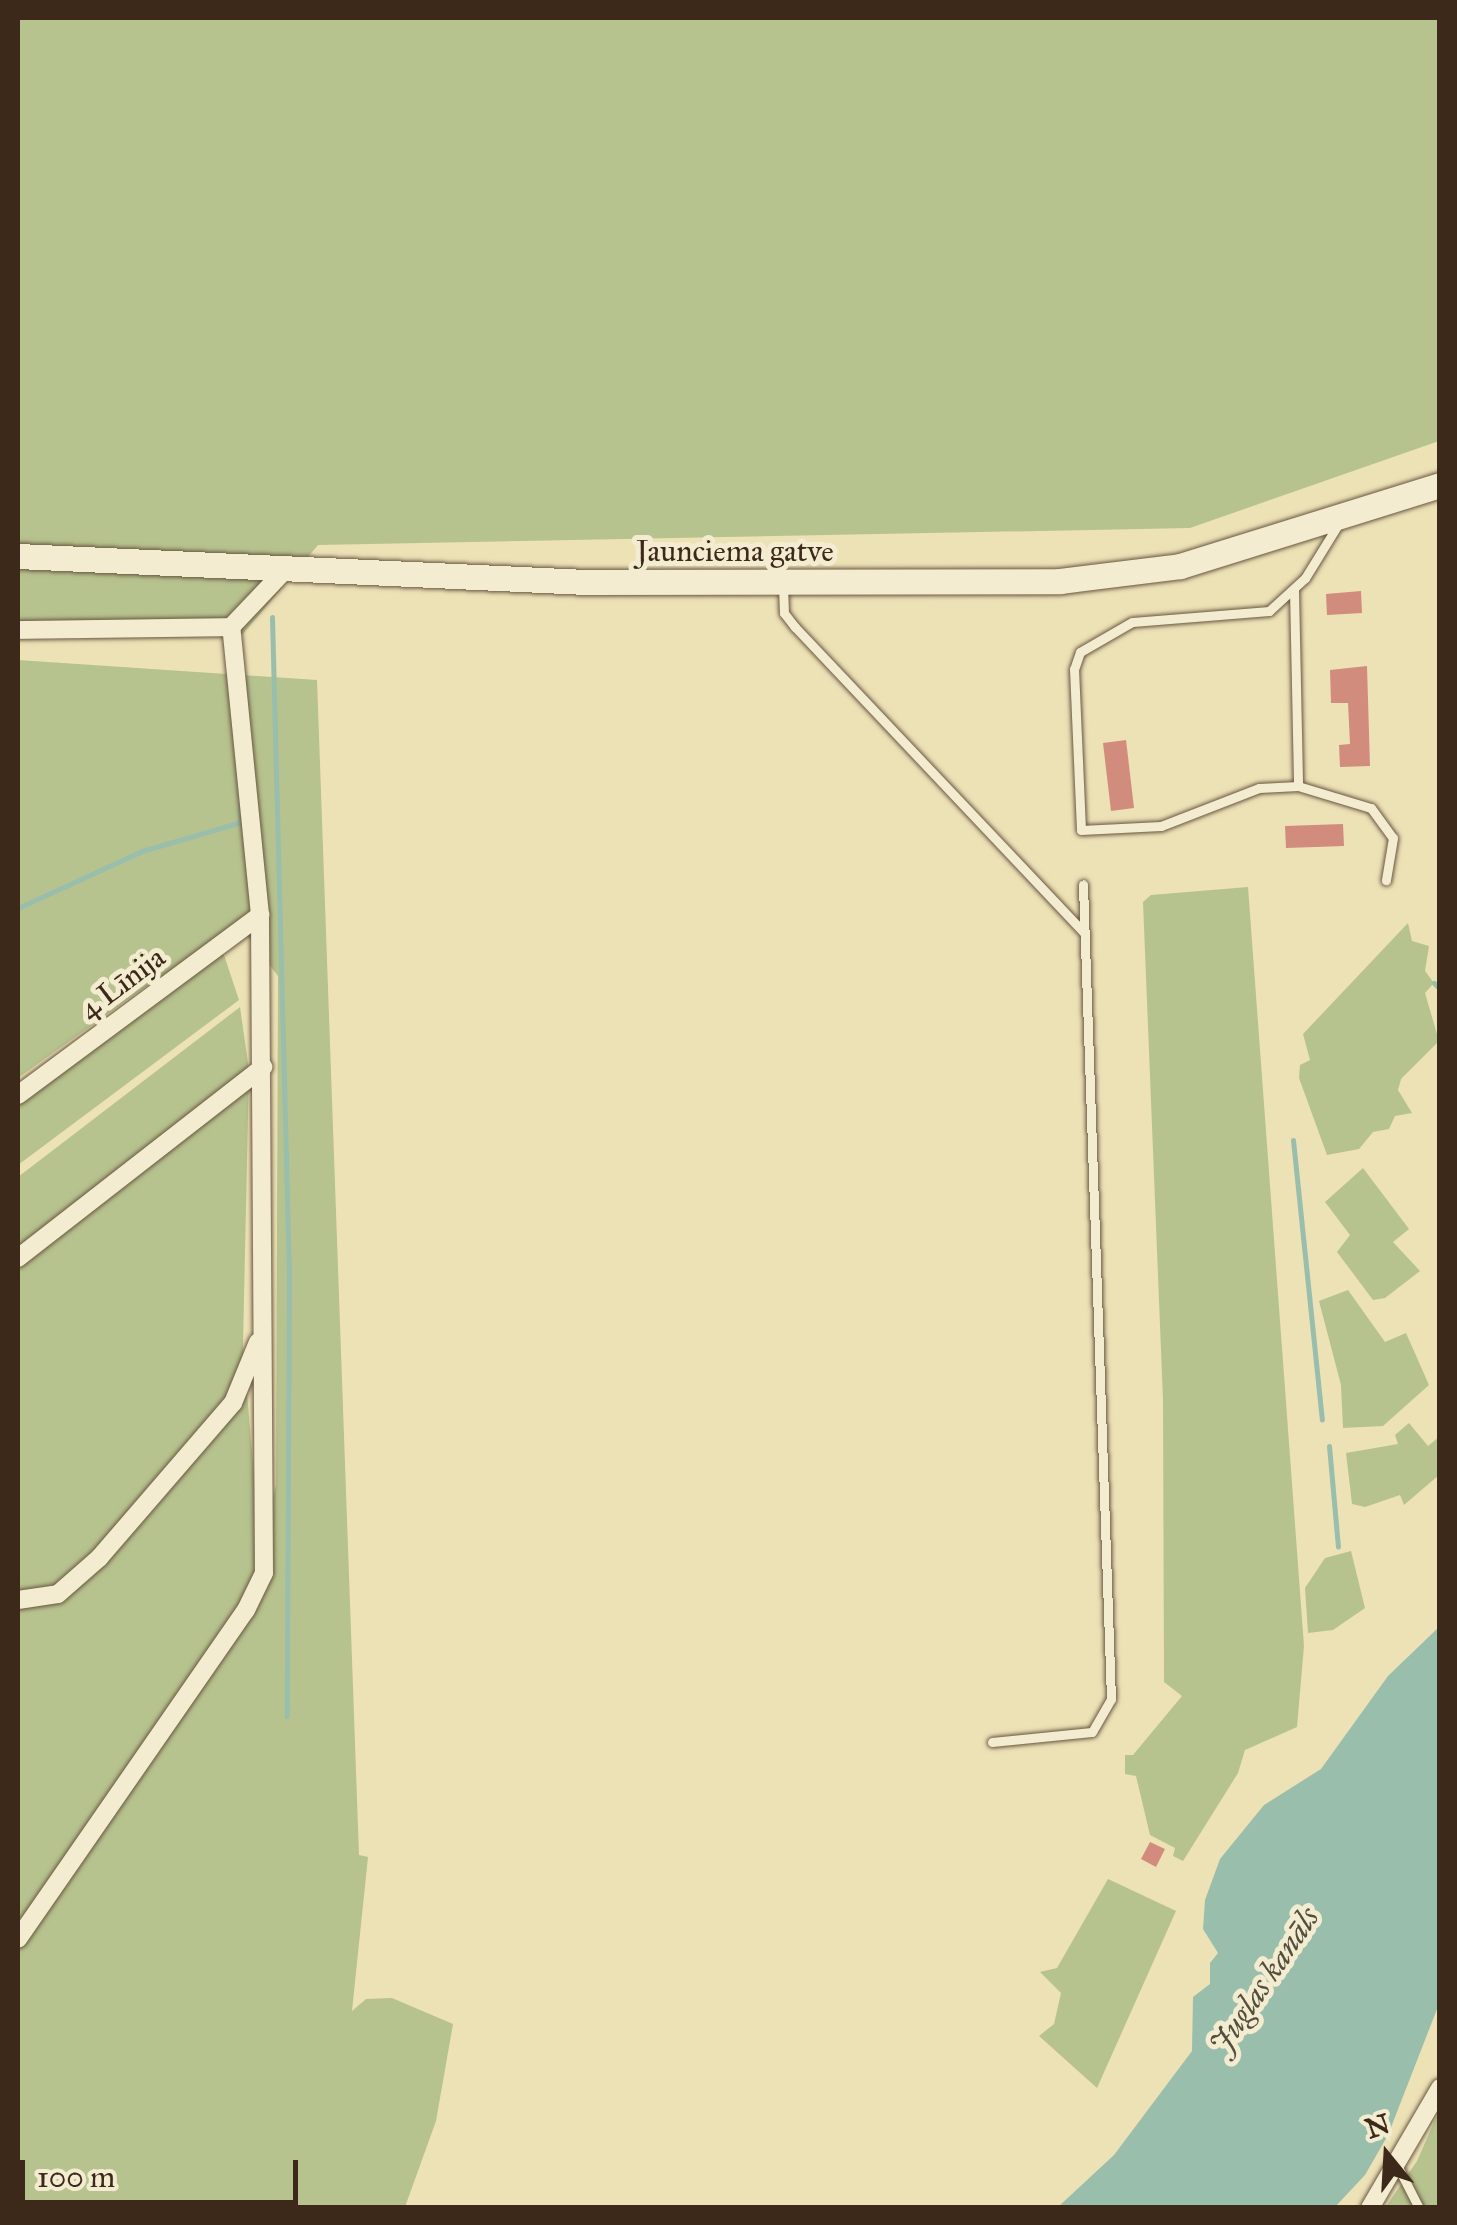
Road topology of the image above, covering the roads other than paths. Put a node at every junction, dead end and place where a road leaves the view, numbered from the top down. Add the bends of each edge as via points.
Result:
1 (1440, 485) edge
2 (1341, 520) junction
3 (18, 556) edge
4 (285, 570) junction
5 (782, 585) junction
6 (1294, 590) junction
7 (230, 626) junction
8 (794, 627) junction
9 (18, 630) edge
10 (782, 637) dead end
11 (1298, 786) junction
12 (1386, 880) dead end
13 (1083, 884) dead end
14 (260, 914) junction
15 (1084, 933) junction
16 (263, 1067) junction
17 (18, 1095) edge
18 (18, 1258) edge
19 (262, 1332) junction
20 (18, 1600) edge
21 (992, 1742) dead end
22 (18, 1939) edge
23 (1440, 2088) edge
24 (1398, 2166) junction
25 (1370, 2208) edge
26 (1419, 2208) edge

1 - 2 main road, Jaunciema gatve
2 - 5 main road, Jaunciema gatve via 1180,566 1060,581
2 - 6 lane
3 - 4 main road, Jaunciema gatve
4 - 5 main road, Jaunciema gatve
4 - 7 street
5 - 8 lane via 784,613
6 - 11 lane
6 - 11 lane via 1270,612 1249,617 1132,622 1080,652 1074,669 1081,830 1161,826 1259,788
7 - 9 street
7 - 14 street
8 - 10 lane
8 - 15 lane
11 - 12 lane via 1371,808 1393,838
13 - 15 lane
14 - 16 street
14 - 17 street, 4 Līnija
15 - 21 lane via 1111,1699 1092,1732
16 - 18 street
16 - 19 street
19 - 20 street via 233,1403 98,1558 58,1594
19 - 22 street via 264,1573 246,1610
23 - 24 street
24 - 25 street
24 - 26 lane

